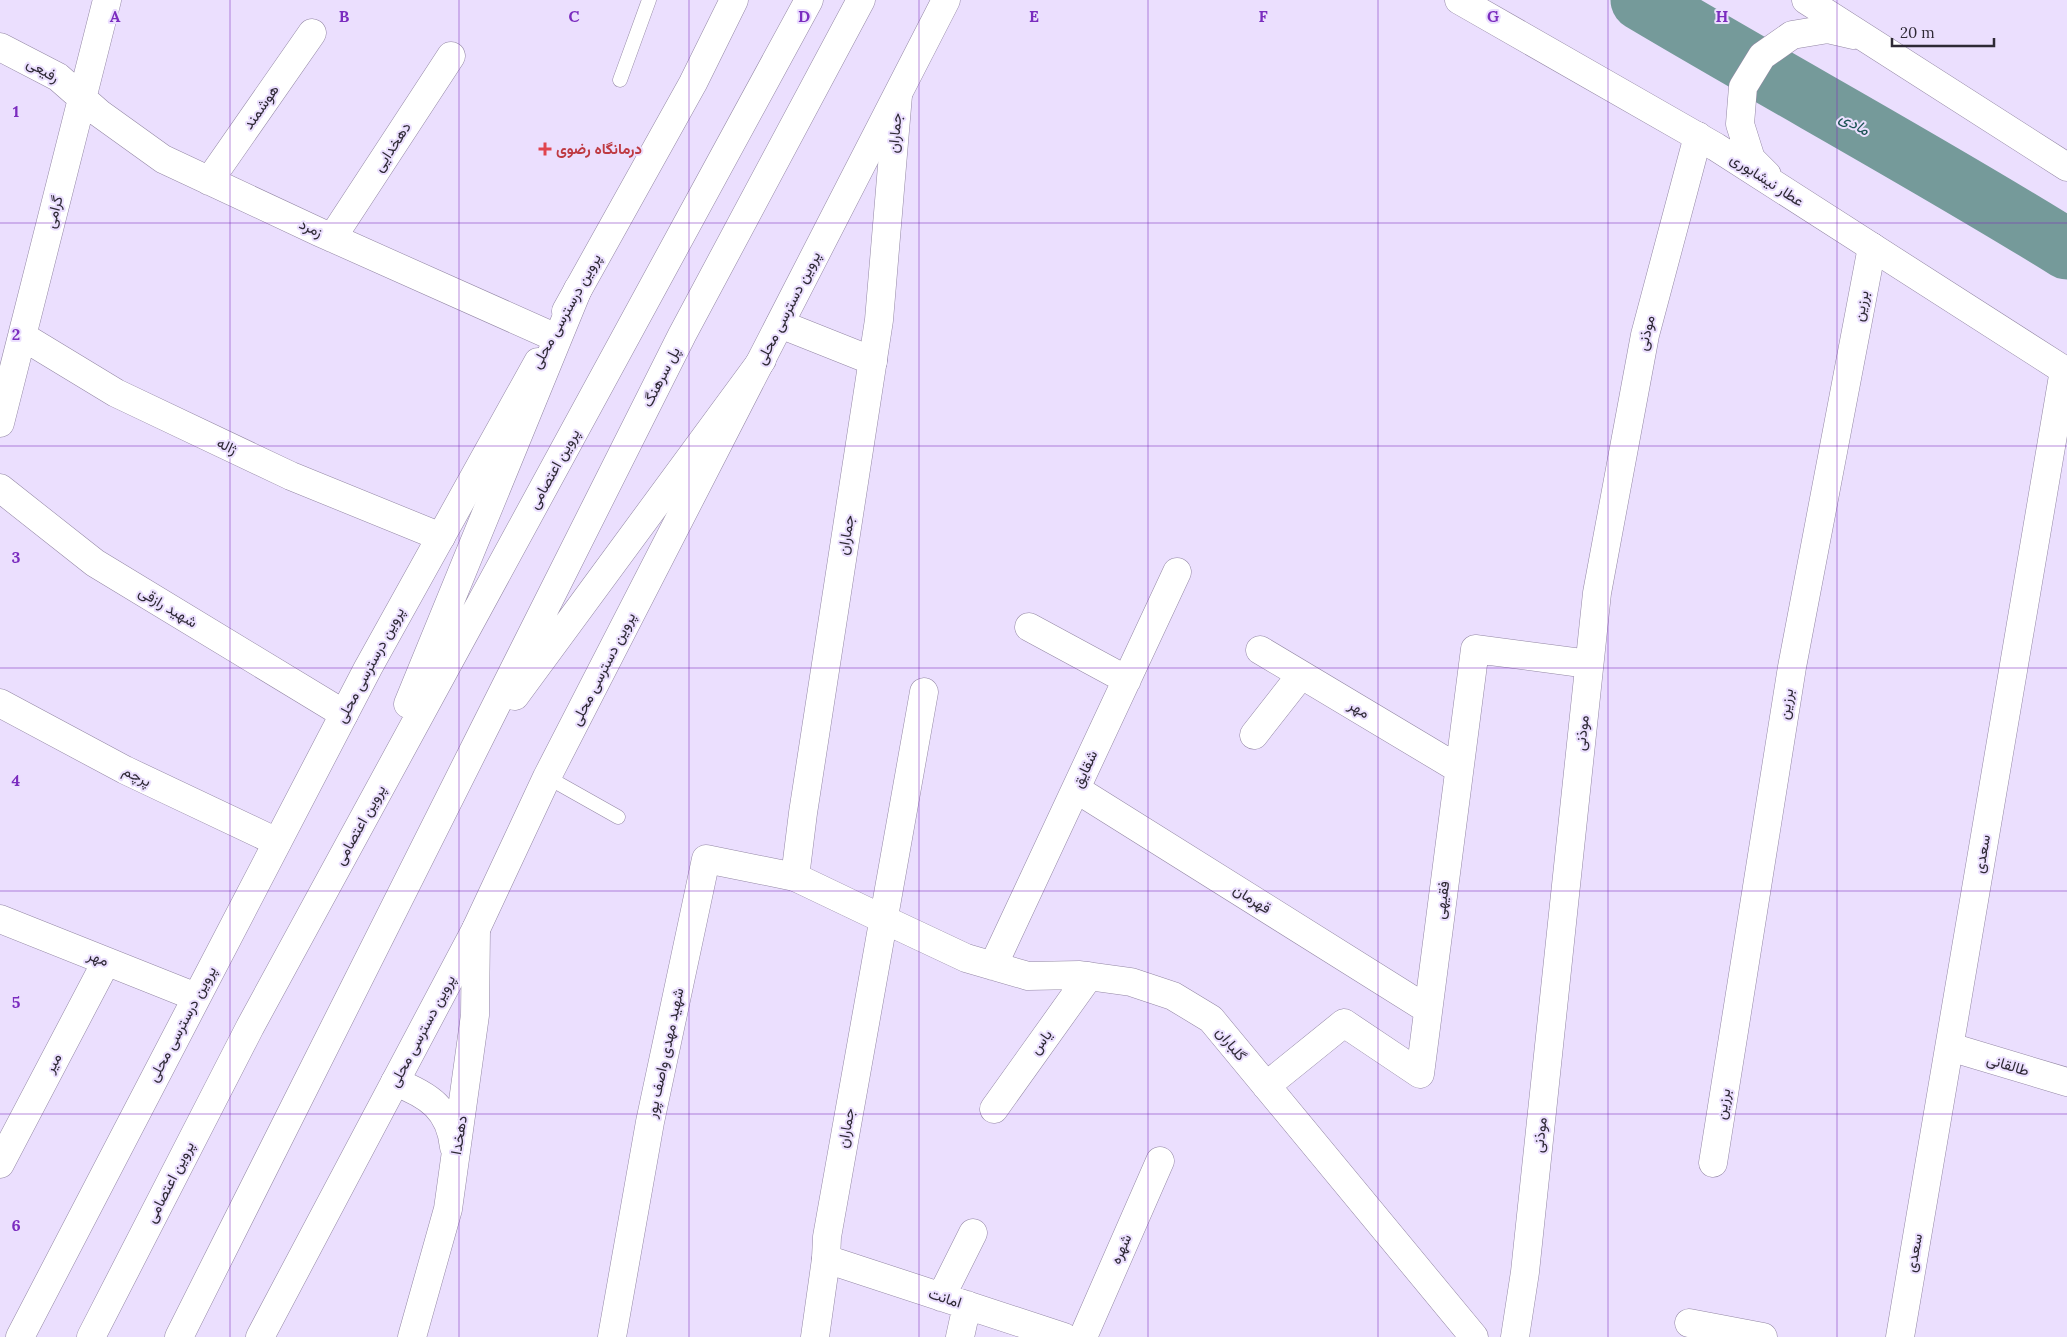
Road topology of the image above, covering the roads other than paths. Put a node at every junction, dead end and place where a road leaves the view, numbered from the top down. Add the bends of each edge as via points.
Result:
1 (107, 0) edge
2 (648, 0) edge
3 (734, 0) edge
4 (809, 0) edge
5 (860, 0) edge
6 (946, 0) edge
7 (1460, 0) edge
8 (1806, 0) edge
9 (312, 33) dead end
10 (1864, 38) junction
11 (0, 47) edge
12 (452, 56) dead end
13 (620, 80) dead end
14 (898, 95) junction
15 (83, 99) junction
16 (1698, 136) junction
17 (2067, 167) edge
18 (209, 180) junction
19 (1776, 185) junction
20 (332, 238) junction
21 (1872, 247) junction
22 (578, 289) junction
23 (780, 324) junction
24 (22, 336) junction
25 (552, 336) junction
26 (762, 360) junction
27 (873, 361) junction
28 (2066, 371) edge
29 (0, 423) edge
30 (0, 488) edge
31 (441, 537) junction
32 (1177, 572) dead end
33 (1029, 627) dead end
34 (1260, 650) dead end
35 (1589, 664) junction
36 (1302, 674) junction
37 (1127, 680) junction
38 (924, 692) dead end
39 (0, 703) edge
40 (344, 714) junction
41 (1254, 735) dead end
42 (470, 758) junction
43 (1459, 769) junction
44 (547, 777) junction
45 (1076, 789) junction
46 (618, 816) dead end
47 (356, 832) junction
48 (277, 842) junction
49 (794, 878) junction
50 (0, 919) edge
51 (883, 919) junction
52 (476, 929) junction
53 (106, 962) junction
54 (993, 966) junction
55 (1089, 976) junction
56 (196, 997) junction
57 (1427, 1009) junction
58 (1950, 1047) junction
59 (395, 1082) junction
60 (2067, 1082) edge
61 (1266, 1086) junction
62 (994, 1109) dead end
63 (455, 1159) junction
64 (1160, 1161) dead end
65 (1713, 1163) dead end
66 (0, 1164) edge
67 (973, 1233) dead end
68 (826, 1259) junction
69 (941, 1297) junction
70 (967, 1305) junction
71 (1689, 1323) dead end
72 (20, 1337) edge
73 (91, 1337) edge
74 (179, 1337) edge
75 (260, 1337) edge
76 (412, 1337) edge
77 (612, 1337) edge
78 (815, 1337) edge
79 (960, 1337) edge
80 (1064, 1337) edge
81 (1083, 1337) edge
82 (1474, 1337) edge
83 (1515, 1337) edge
84 (1763, 1337) edge
85 (1900, 1337) edge

1 - 15 street, گرامی
2 - 13 lane
3 - 22 street, پروین درسترسی محلی via 693,83
4 - 47 street, پروین اعتصامی
5 - 42 street, پل سرهنگ via 682,335
6 - 14 street, پروین دسترسی محلی
7 - 16 street, عطار نیشابوری
8 - 10 street
9 - 18 street, هوشمند
10 - 17 street
10 - 19 street via 1828,28 1792,35 1762,56 1744,87 1740,124 1751,158
11 - 15 street, رفیعی via 58,77
12 - 20 street, دهخدایی
14 - 23 street, پروین دسترسی محلی
14 - 27 street, جماران
15 - 18 street, زمرد via 163,159
15 - 24 street, گرامی
16 - 19 street, عطار نیشابوری
16 - 35 street, موذنی via 1645,335 1597,593
18 - 20 street, زمرد
19 - 21 street, عطار نیشابوری
20 - 25 street, زمرد
21 - 28 street, عطار نیشابوری
21 - 65 street, برزین via 1792,667
22 - 25 street, پروین درسترسی محلی
22 - 47 street
23 - 26 street, پروین دسترسی محلی
23 - 27 street
24 - 29 street, گرامی
24 - 31 street, ژاله via 116,393 291,476
25 - 31 street, پروین درسترسی محلی
26 - 42 street
26 - 44 street, پروین دسترسی محلی
27 - 49 street, جماران
28 - 58 street, سعدی
30 - 40 street, شهید رازقی via 95,563
31 - 40 street, پروین درسترسی محلی
32 - 37 street, شقایق
33 - 37 street
34 - 36 street, مهر
35 - 43 street, فقیهی via 1475,649
35 - 83 street, موذنی via 1525,1272
36 - 41 street
36 - 43 street, مهر
37 - 45 street, شقایق
38 - 51 street, جماران
39 - 48 street, پرچم via 125,770
40 - 48 street, پروین درسترسی محلی
42 - 74 street
43 - 57 street, فقیهی
44 - 46 lane
44 - 52 street, پروین دسترسی محلی
45 - 54 street, شقایق
45 - 57 street, قهرمان
47 - 73 street, پروین اعتصامی via 250,1027
48 - 56 street, پروین درسترسی محلی
49 - 51 street
49 - 77 street, شهید مهدی واصف پور via 706,858 650,1122
50 - 53 street, مهر
51 - 54 street, گلباران via 966,958
51 - 68 street, جماران via 827,1237
52 - 59 street, پروین دسترسی محلی
52 - 63 street, دهخدا via 475,1015
53 - 56 street, مهر
53 - 66 street, میر
54 - 55 street, گلباران via 1028,976
55 - 61 street, گلباران via 1131,982 1173,996 1211,1019
55 - 62 street, یاس
56 - 72 street, پروین درسترسی محلی
57 - 61 street, فقیهی via 1420,1074 1344,1023
58 - 60 street, طالقانی
58 - 85 street, سعدی
59 - 63 street via 420,1091 440,1109 452,1132
59 - 75 street, پروین دسترسی محلی
61 - 82 street, گلباران
63 - 76 street, دهخدا via 448,1209
64 - 81 street, شهره
67 - 69 street
68 - 69 street, امانت
68 - 78 street, جماران
69 - 70 street, امانت
70 - 79 street
70 - 80 street, امانت
71 - 84 street

